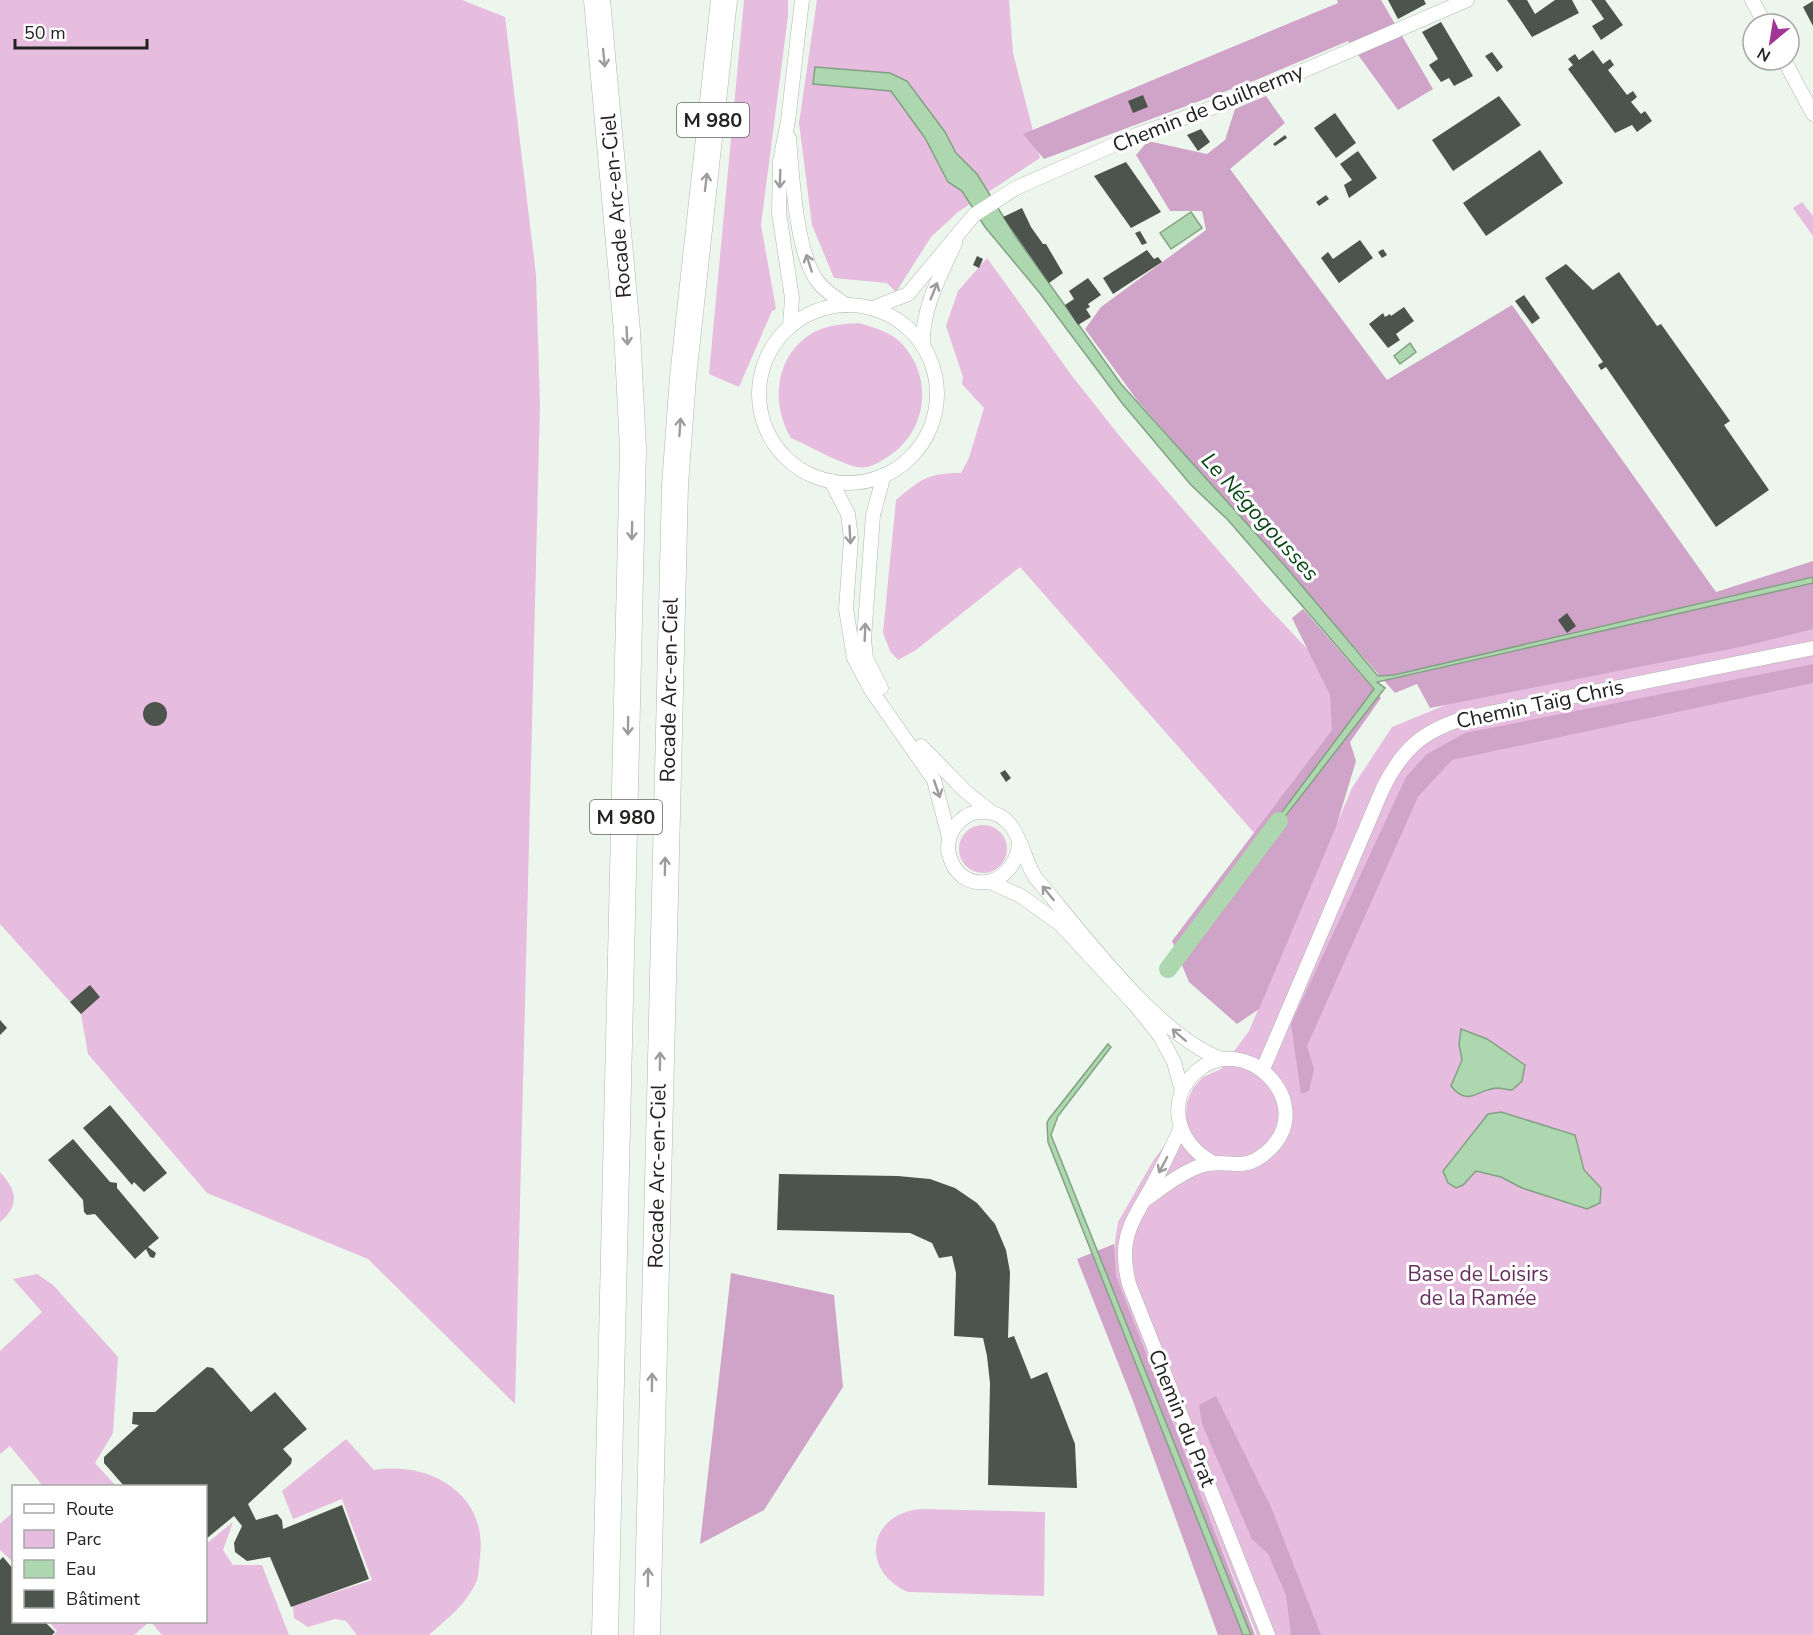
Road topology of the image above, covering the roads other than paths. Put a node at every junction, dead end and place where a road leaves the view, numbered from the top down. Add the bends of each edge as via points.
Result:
1 (597, 0) edge
2 (724, 0) edge
3 (802, 0) edge
4 (1467, 0) edge
5 (1790, 72) edge
6 (1813, 114) edge
7 (788, 121) junction
8 (959, 233) junction
9 (846, 305) junction
10 (873, 309) junction
11 (790, 326) junction
12 (923, 347) junction
13 (884, 476) junction
14 (831, 481) junction
15 (1813, 648) edge
16 (992, 812) junction
17 (949, 837) junction
18 (1019, 844) junction
19 (990, 882) junction
20 (1140, 1004) junction
21 (1222, 1059) junction
22 (1263, 1069) junction
23 (1182, 1091) junction
24 (1180, 1129) junction
25 (1212, 1162) junction
26 (1144, 1200) junction
27 (605, 1635) edge
28 (646, 1635) edge
29 (1268, 1635) edge

1 -> 27 highway, Rocade Arc-en-Ciel / M 980 via 626,319 633,449
28 -> 2 highway, Rocade Arc-en-Ciel / M 980 via 675,485
3 - 7 street
4 - 8 street, Chemin de Guilhermy via 1240,98 1136,135 1016,188 974,215
5 - 6 street
9 -> 7 street via 816,281 810,267 795,198
7 -> 11 street via 780,161 779,213 792,298
8 - 10 street, Chemin de Guilhermy via 908,294
12 -> 8 street, Chemin de Guilhermy via 926,312
9 - 10 street
9 - 11 street via 826,307
10 - 12 street via 910,330
11 - 14 street via 774,344 763,366 759,389 761,413 769,436 784,456 805,472
12 - 13 street via 936,388 929,430 918,449
13 - 14 street via 852,483
16 -> 13 street via 964,791 925,751 884,694 866,658 873,515
14 -> 17 street via 848,514 851,539 846,609 854,658 871,690 934,780
15 - 22 street, Chemin Taïg Chris via 1465,718 1437,727 1419,739 1397,762 1383,788
16 - 17 street via 965,816
16 - 18 street via 1011,824
17 - 19 street via 951,861 957,871 967,879
18 - 19 street via 1012,868
20 -> 18 street via 1035,877
19 - 20 street via 1021,896 1060,924
21 -> 20 street via 1183,1039
20 - 23 street via 1174,1062
21 - 22 street via 1237,1059
21 - 23 street via 1198,1070
22 - 25 street via 1275,1081 1285,1113 1274,1145 1246,1163 1229,1166
23 - 24 street
24 - 25 street via 1192,1149
24 -> 26 street, Chemin du Prat
25 - 26 street, Chemin du Prat via 1184,1173
26 - 29 street, Chemin du Prat via 1127,1231 1124,1266 1129,1284

